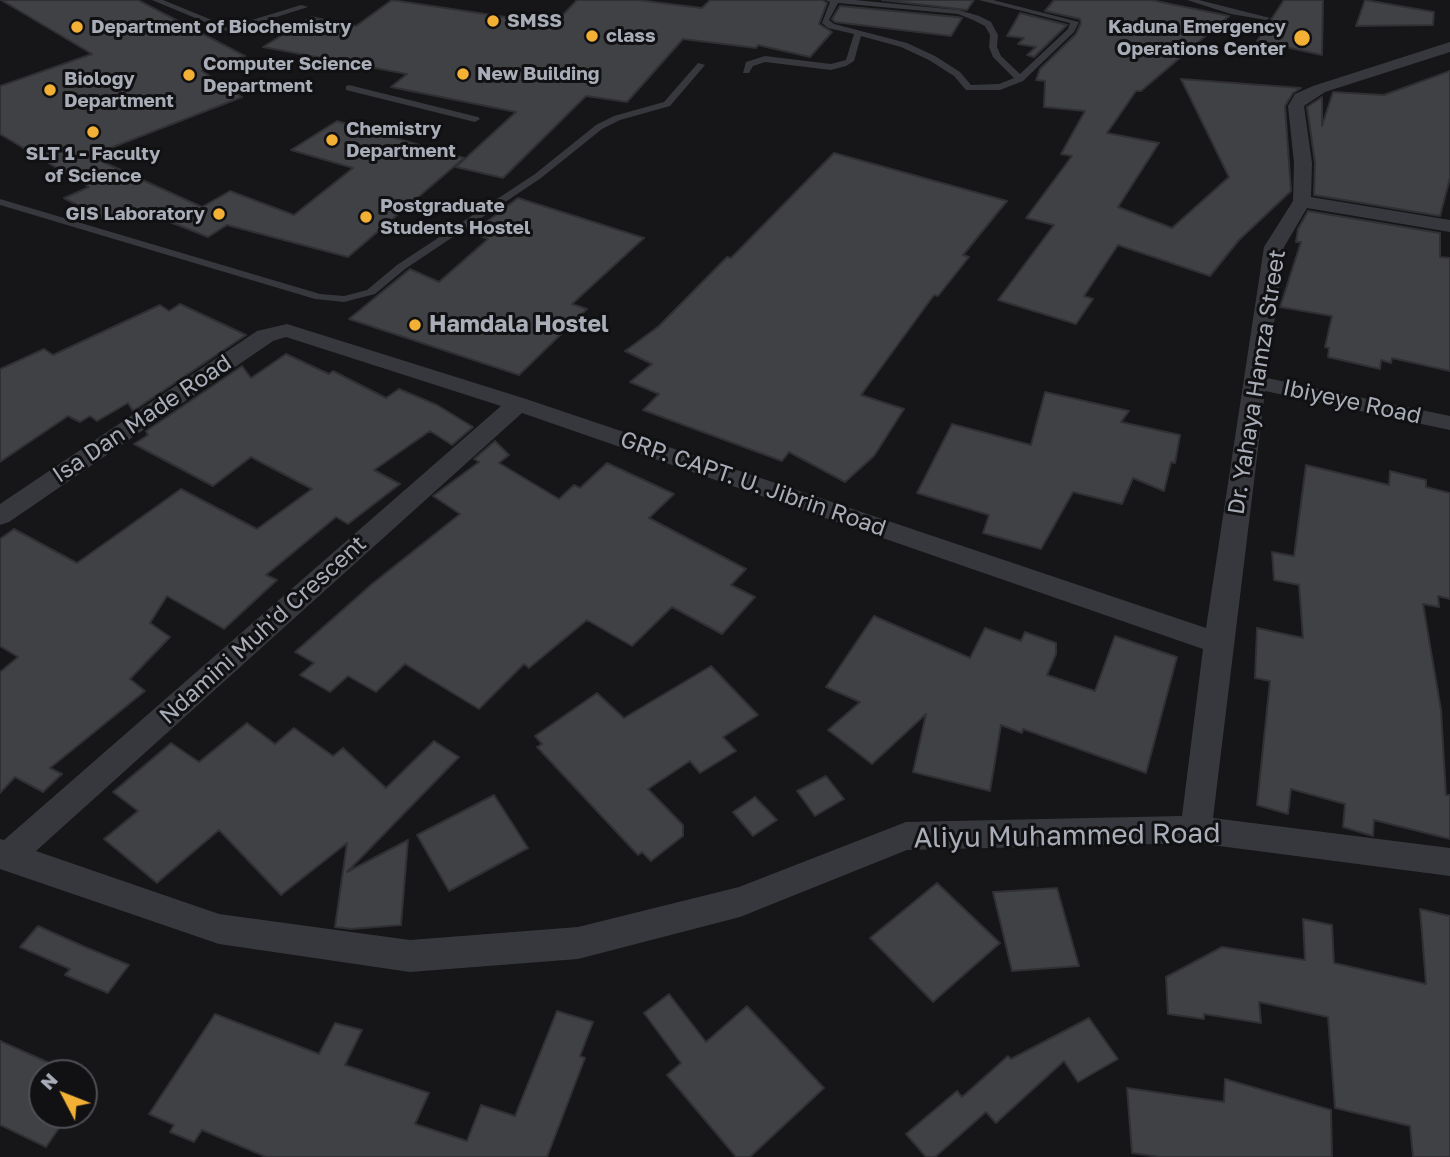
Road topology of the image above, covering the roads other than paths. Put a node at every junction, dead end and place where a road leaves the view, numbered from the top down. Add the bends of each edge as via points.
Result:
1 (156, 0) edge
2 (829, 0) edge
3 (983, 0) edge
4 (1191, 0) edge
5 (835, 1) edge
6 (934, 4) edge
7 (304, 7) dead end
8 (1266, 18) dead end
9 (858, 34) junction
10 (1446, 52) edge
11 (701, 65) dead end
12 (746, 71) dead end
13 (1020, 79) junction
14 (349, 88) dead end
15 (475, 119) dead end
16 (1302, 201) junction
17 (0, 202) edge
18 (1450, 226) edge
19 (287, 330) joint
20 (1254, 382) junction
21 (518, 404) junction
22 (1450, 422) edge
23 (0, 516) edge
24 (1218, 643) junction
25 (1196, 829) junction
26 (4, 855) edge
27 (1450, 862) edge

1 - 7 lane via 229,30
2 - 5 lane
3 - 13 lane via 1075,22
4 - 8 lane
5 - 6 lane
5 - 9 lane via 825,21
6 - 13 lane via 988,24 997,57
9 - 12 lane via 850,61 843,64 831,67 765,59 749,64
9 - 13 lane via 904,45 932,58 969,88 1000,87
10 - 16 street, Dr. Yahaya Hamza Street via 1301,98 1296,106
11 - 17 lane via 667,104 599,127 538,176 371,292 344,299 319,297
14 - 15 lane
16 - 18 street
16 - 20 street, Dr. Yahaya Hamza Street via 1274,247
19 - 21 street, GRP. CAPT. U. Jibrin Road
19 - 23 street, Isa Dan Made Road via 265,336
20 - 22 street, Ibiyeye Road
20 - 24 street, Dr. Yahaya Hamza Street
21 - 24 street, GRP. CAPT. U. Jibrin Road
21 - 26 street, Ndamini Muh'd Crescent
24 - 25 street, Dr. Yahaya Hamza Street
25 - 26 street, Aliyu Muhammed Road via 906,836 740,902 578,943 410,956 219,929
25 - 27 street, Aliyu Muhammed Road

